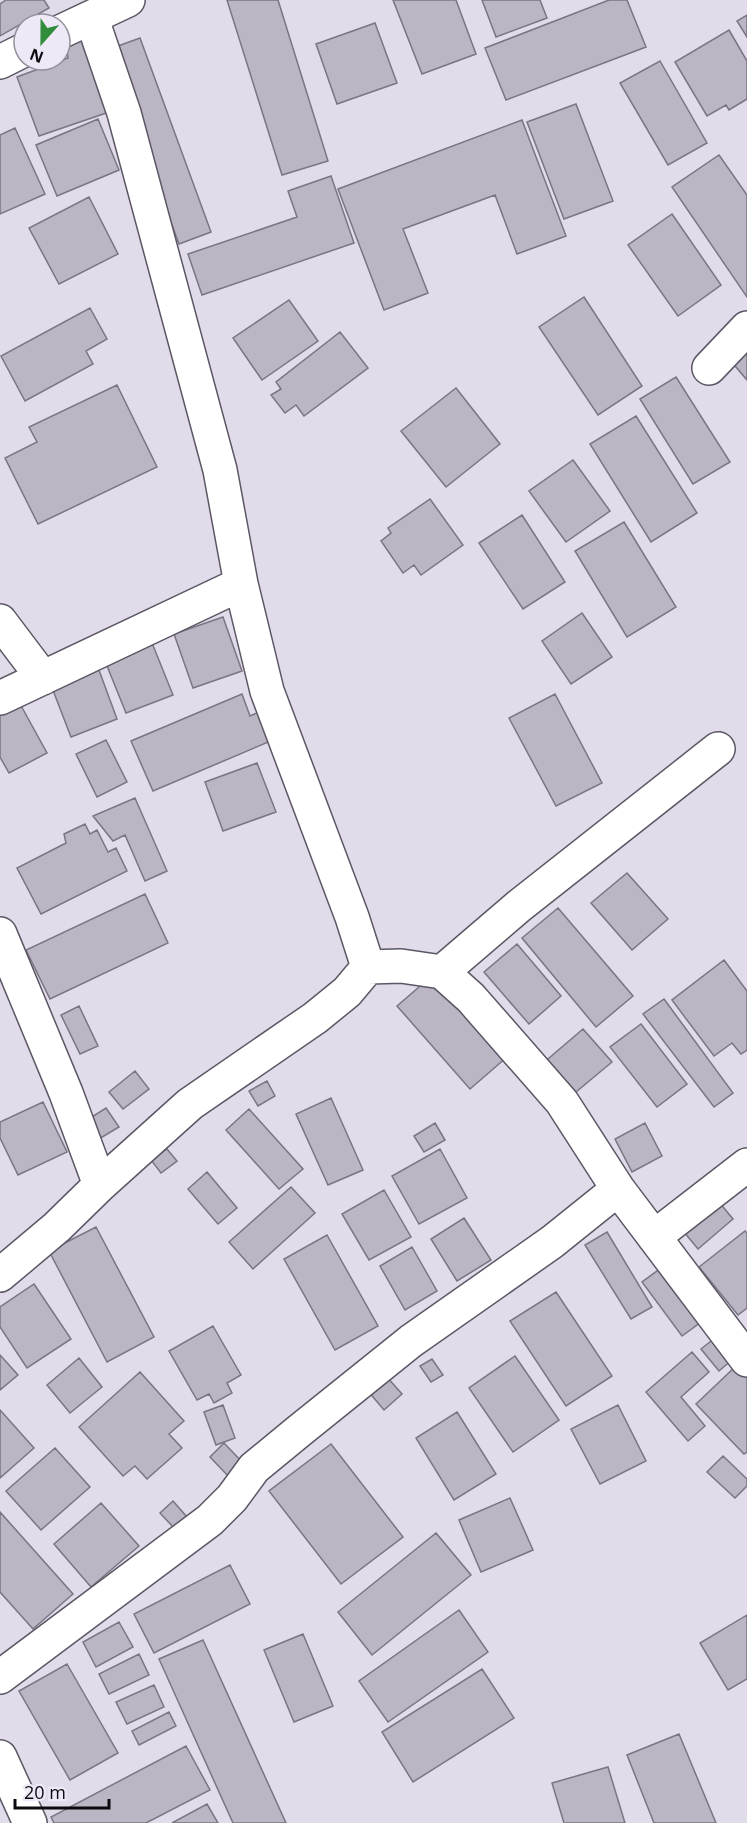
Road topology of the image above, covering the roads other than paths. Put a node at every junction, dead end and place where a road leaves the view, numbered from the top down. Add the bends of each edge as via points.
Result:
1 (128, 0) edge
2 (94, 16) junction
3 (72, 26) edge
4 (747, 328) edge
5 (709, 368) dead end
6 (241, 584) junction
7 (0, 621) edge
8 (43, 678) junction
9 (0, 698) edge
10 (718, 749) dead end
11 (0, 934) edge
12 (368, 967) junction
13 (442, 972) junction
14 (747, 1165) edge
15 (100, 1185) junction
16 (618, 1189) junction
17 (654, 1237) junction
18 (0, 1275) edge
19 (747, 1360) edge
20 (0, 1677) edge
21 (0, 1757) edge
22 (30, 1823) edge

1 - 2 street
2 - 3 street
2 - 6 street via 220,470
4 - 5 street
6 - 8 street
6 - 12 street via 267,691
7 - 8 street
8 - 9 street
10 - 13 street
11 - 15 street
12 - 13 street via 401,966
12 - 15 street via 315,1018 190,1104
13 - 16 street via 471,998 562,1102
14 - 17 street
15 - 18 street
16 - 17 street
16 - 20 street via 552,1242 411,1341 254,1468 210,1520
17 - 19 street
21 - 22 street

